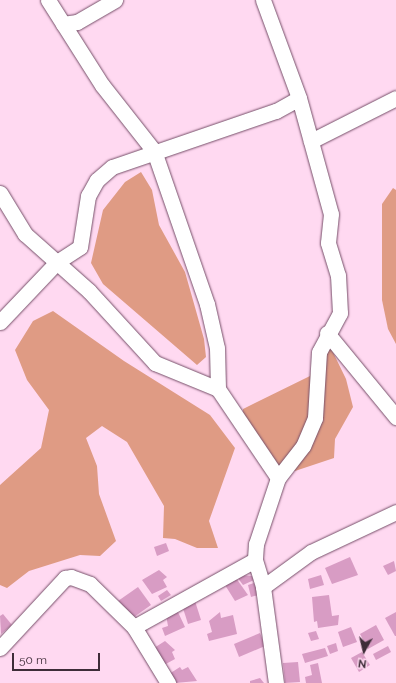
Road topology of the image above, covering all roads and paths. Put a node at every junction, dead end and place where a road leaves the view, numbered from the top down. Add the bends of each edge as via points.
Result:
1 (48, 0) edge
2 (115, 0) edge
3 (263, 0) edge
4 (63, 24) junction
5 (299, 98) junction
6 (396, 98) edge
7 (311, 141) junction
8 (154, 151) junction
9 (0, 193) edge
10 (57, 262) junction
11 (0, 322) edge
12 (327, 333) junction
13 (218, 390) junction
14 (396, 417) edge
15 (278, 478) junction
16 (395, 514) edge
17 (255, 560) junction
18 (263, 588) junction
19 (134, 627) junction
20 (0, 648) edge
21 (168, 683) edge
22 (276, 683) edge

1 - 4 street
2 - 4 street via 77,22
3 - 5 street
4 - 8 street via 102,85
5 - 7 street
5 - 8 street via 276,111
6 - 7 street
7 - 12 street via 331,214 328,243 338,275 340,313
8 - 10 street via 112,167 97,180 88,196 80,247
8 - 13 street via 207,304 217,348
9 - 10 street via 25,234
10 - 11 street
10 - 13 street via 155,363
12 - 14 street
12 - 15 street via 319,352 315,418 303,446
13 - 15 street
15 - 17 street
16 - 18 street via 311,552
17 - 18 street
17 - 19 street
18 - 22 street
19 - 20 street via 90,584 72,577 65,578
19 - 21 street

